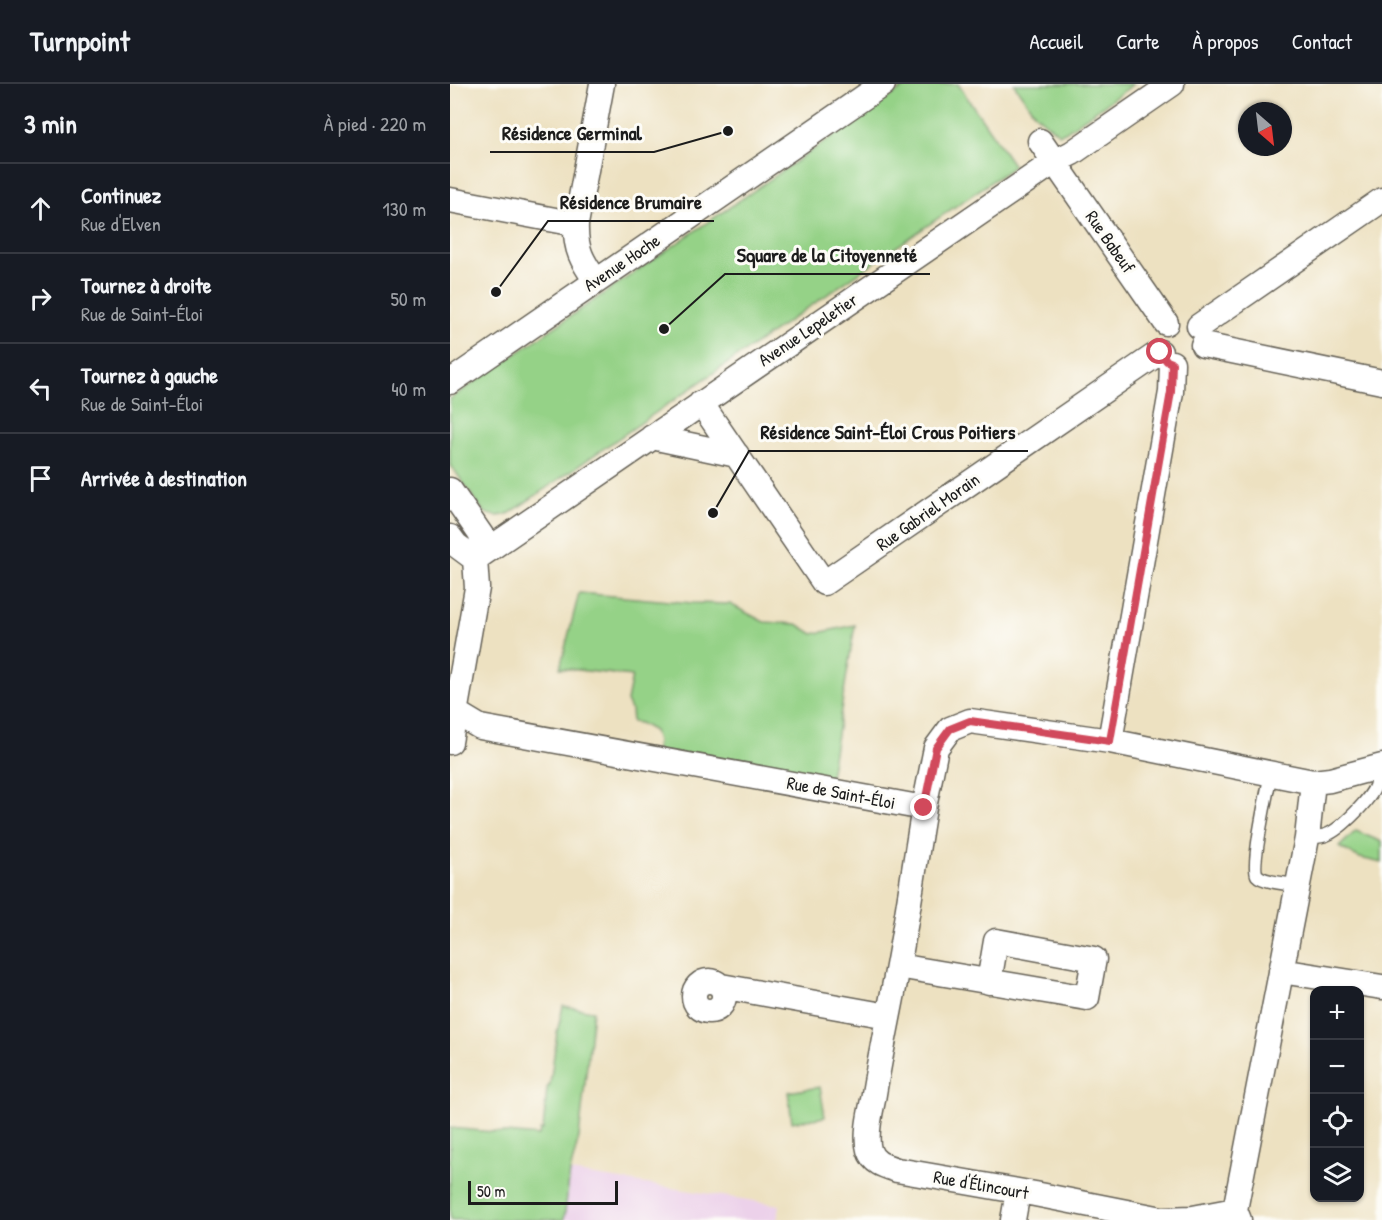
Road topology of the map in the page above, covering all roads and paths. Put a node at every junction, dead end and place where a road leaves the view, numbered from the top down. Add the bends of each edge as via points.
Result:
1 (602, 84) edge
2 (883, 84) edge
3 (1172, 84) edge
4 (1040, 141) dead end
5 (1054, 162) junction
6 (450, 200) edge
7 (1382, 200) edge
8 (576, 224) junction
9 (596, 281) junction
10 (1166, 323) junction
11 (1201, 336) junction
12 (1166, 358) junction
13 (450, 382) edge
14 (1382, 382) edge
15 (701, 403) junction
16 (652, 437) junction
17 (736, 455) junction
18 (450, 490) edge
19 (450, 537) edge
20 (482, 554) junction
21 (453, 711) edge
22 (1110, 741) junction
23 (450, 742) edge
24 (1378, 767) edge
25 (1271, 773) junction
26 (1313, 782) junction
27 (924, 808) junction
28 (1307, 838) junction
29 (1298, 885) junction
30 (898, 966) junction
31 (1281, 971) junction
32 (989, 982) dead end
33 (721, 986) dead end
34 (1382, 987) edge
35 (888, 1016) junction
36 (1018, 1192) junction
37 (1237, 1215) edge
38 (1013, 1220) edge

1 - 8 street
2 - 9 street, Avenue Hoche
3 - 5 street, Avenue Lepeletier
4 - 5 street, Rue Babeuf
5 - 10 street, Rue Babeuf
5 - 15 street, Avenue Lepeletier
6 - 8 street
7 - 11 street, Rue Gabriel Morain
8 - 9 street via 579,254
9 - 13 street, Avenue Hoche
10 - 11 street via 1179,318 1193,321
10 - 12 street via 1157,340
11 - 12 street, Rue Gabriel Morain via 1201,353 1196,359 1180,365
11 - 14 street
12 - 17 street, Rue Gabriel Morain via 824,583
12 - 22 street via 1171,392
15 - 16 street, Avenue Lepeletier
15 - 17 street, Rue Gabriel Morain
16 - 17 street
16 - 20 street, Avenue Lepeletier
18 - 20 street
19 - 20 street via 456,545
20 - 21 street
21 - 23 street
21 - 27 street, Rue de Saint-Éloi via 480,727
22 - 25 street
22 - 27 street via 970,721 950,729 936,748
24 - 26 street
24 - 28 lane via 1376,783 1350,819 1325,836
25 - 26 street
25 - 29 lane via 1256,874 1267,880
26 - 28 street, Rue d'Élincourt
27 - 30 street, Rue d'Élincourt
28 - 29 street, Rue d'Élincourt
29 - 31 street, Rue d'Élincourt
30 - 32 street
30 - 35 street, Rue d'Élincourt
31 - 34 street
31 - 37 street, Rue d'Élincourt
33 - 35 street
35 - 36 street, Rue d'Élincourt via 869,1121 868,1146 875,1161 897,1170
36 - 37 street, Rue d'Élincourt via 1162,1219
36 - 38 street

